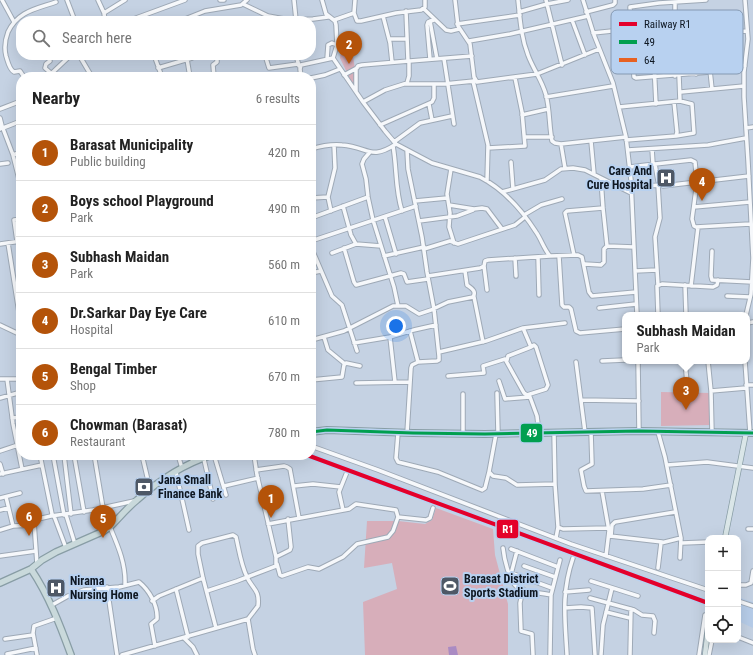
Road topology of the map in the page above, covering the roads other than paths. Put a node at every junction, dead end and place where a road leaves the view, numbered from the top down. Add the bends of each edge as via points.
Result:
1 (2, 0) edge
2 (45, 0) edge
3 (67, 0) edge
4 (98, 0) edge
5 (125, 0) edge
6 (185, 0) edge
7 (220, 0) edge
8 (224, 0) edge
9 (294, 0) edge
10 (322, 0) edge
11 (354, 0) edge
12 (425, 0) edge
13 (455, 0) edge
14 (518, 0) edge
15 (568, 0) edge
16 (583, 0) edge
17 (615, 0) edge
18 (706, 0) edge
19 (745, 0) edge
20 (245, 1) edge
21 (56, 2) dead end
22 (546, 2) edge
23 (675, 2) junction
24 (47, 6) junction
25 (424, 9) junction
26 (630, 10) edge
27 (675, 10) edge
28 (406, 11) junction
29 (104, 13) junction
30 (354, 13) junction
31 (520, 13) junction
32 (587, 14) junction
33 (20, 16) edge
34 (73, 16) edge
35 (104, 16) edge
36 (142, 16) edge
37 (192, 16) edge
38 (268, 16) edge
39 (295, 16) edge
40 (328, 16) junction
41 (383, 16) junction
42 (316, 19) edge
43 (334, 20) junction
44 (572, 20) junction
45 (432, 21) junction
46 (14, 22) joint
47 (747, 23) junction
48 (457, 24) junction
49 (753, 24) edge
50 (552, 25) junction
51 (459, 29) junction
52 (521, 31) junction
53 (611, 31) edge
54 (743, 31) edge
55 (747, 31) junction
56 (593, 33) junction
57 (389, 39) junction
58 (407, 39) junction
59 (469, 41) junction
60 (337, 44) junction
61 (599, 49) junction
62 (585, 55) junction
63 (472, 56) junction
64 (333, 58) junction
65 (327, 59) junction
66 (430, 59) junction
67 (437, 59) junction
68 (444, 59) junction
69 (50, 60) edge
70 (67, 60) edge
71 (82, 60) edge
72 (156, 60) edge
73 (184, 60) edge
74 (187, 60) edge
75 (217, 60) edge
76 (267, 60) edge
77 (297, 60) edge
78 (409, 61) junction
79 (392, 62) junction
80 (298, 64) junction
81 (562, 65) junction
82 (745, 66) joint
83 (158, 68) junction
84 (357, 68) junction
85 (300, 69) junction
86 (340, 69) junction
87 (21, 72) edge
88 (49, 72) edge
89 (54, 72) edge
90 (88, 72) edge
91 (160, 72) edge
92 (189, 72) edge
93 (214, 72) edge
94 (300, 72) edge
95 (537, 74) junction
96 (634, 74) edge
97 (655, 74) edge
98 (696, 74) edge
99 (710, 74) edge
100 (344, 75) junction
101 (677, 75) junction
102 (316, 77) edge
103 (655, 77) junction
104 (515, 78) junction
105 (474, 81) junction
106 (448, 83) junction
107 (404, 84) junction
108 (434, 84) junction
109 (613, 86) junction
110 (744, 86) junction
111 (712, 89) junction
112 (680, 92) junction
113 (356, 93) junction
114 (546, 97) junction
115 (680, 101) junction
116 (363, 102) junction
117 (674, 102) junction
118 (16, 103) edge
119 (429, 104) junction
120 (656, 104) junction
121 (619, 107) junction
122 (0, 109) edge
123 (548, 109) junction
124 (522, 115) junction
125 (452, 116) junction
126 (0, 118) edge
127 (432, 120) junction
128 (16, 123) edge
129 (454, 124) dead end
130 (380, 125) junction
131 (753, 127) edge
132 (2, 128) edge
133 (746, 128) junction
134 (676, 136) junction
135 (525, 137) junction
136 (552, 137) junction
137 (626, 138) junction
138 (746, 138) junction
139 (591, 141) junction
140 (394, 144) junction
141 (561, 144) junction
142 (334, 145) junction
143 (316, 148) edge
144 (488, 148) junction
145 (652, 149) junction
146 (408, 150) junction
147 (628, 150) junction
148 (370, 152) junction
149 (16, 154) edge
150 (748, 154) junction
151 (753, 154) edge
152 (13, 155) junction
153 (511, 162) dead end
154 (8, 163) dead end
155 (0, 164) edge
156 (654, 164) junction
157 (16, 167) edge
158 (630, 167) junction
159 (565, 168) junction
160 (451, 170) junction
161 (594, 174) junction
162 (749, 176) junction
163 (602, 179) junction
164 (486, 181) junction
165 (697, 182) junction
166 (659, 185) junction
167 (631, 187) junction
168 (513, 189) junction
169 (502, 192) junction
170 (632, 193) junction
171 (328, 197) junction
172 (368, 197) junction
173 (316, 198) edge
174 (447, 198) junction
175 (562, 199) dead end
176 (415, 201) junction
177 (750, 202) junction
178 (449, 205) junction
179 (343, 206) junction
180 (416, 206) junction
181 (694, 207) junction
182 (603, 208) junction
183 (474, 209) junction
184 (331, 211) junction
185 (402, 211) junction
186 (751, 211) edge
187 (316, 216) edge
188 (451, 216) junction
189 (524, 216) junction
190 (386, 217) junction
191 (16, 220) edge
192 (373, 220) junction
193 (419, 221) junction
194 (750, 224) junction
195 (698, 227) junction
196 (16, 228) edge
197 (350, 228) junction
198 (502, 229) junction
199 (316, 239) edge
200 (16, 242) edge
201 (8, 243) junction
202 (454, 243) junction
203 (0, 244) edge
204 (356, 244) junction
205 (381, 246) junction
206 (608, 246) junction
207 (634, 247) junction
208 (344, 248) junction
209 (424, 248) junction
210 (712, 251) dead end
211 (332, 252) dead end
212 (753, 253) edge
213 (396, 254) junction
214 (574, 255) junction
215 (384, 256) junction
216 (550, 256) junction
217 (559, 256) junction
218 (538, 257) junction
219 (515, 258) junction
220 (316, 259) edge
221 (585, 264) junction
222 (484, 266) junction
223 (465, 270) junction
224 (657, 270) junction
225 (321, 271) junction
226 (635, 271) junction
227 (316, 272) edge
228 (391, 276) junction
229 (516, 276) dead end
230 (428, 277) junction
231 (718, 280) junction
232 (752, 282) junction
233 (658, 285) junction
234 (684, 285) junction
235 (691, 286) junction
236 (487, 290) dead end
237 (636, 292) junction
238 (16, 293) edge
239 (539, 295) dead end
240 (474, 296) junction
241 (727, 296) dead end
242 (750, 297) junction
243 (636, 304) junction
244 (398, 306) junction
245 (434, 308) junction
246 (599, 308) dead end
247 (637, 312) edge
248 (658, 312) edge
249 (686, 312) edge
250 (747, 312) edge
251 (565, 323) dead end
252 (0, 325) edge
253 (436, 325) junction
254 (350, 328) junction
255 (523, 328) junction
256 (622, 329) edge
257 (410, 331) junction
258 (16, 333) edge
259 (324, 336) junction
260 (390, 337) junction
261 (316, 339) edge
262 (483, 342) junction
263 (354, 343) junction
264 (531, 347) junction
265 (357, 351) dead end
266 (439, 352) junction
267 (507, 360) junction
268 (622, 360) edge
269 (602, 361) dead end
270 (418, 362) junction
271 (576, 362) dead end
272 (345, 364) junction
273 (638, 364) edge
274 (685, 364) edge
275 (708, 364) edge
276 (745, 364) edge
277 (360, 366) dead end
278 (448, 376) dead end
279 (0, 379) edge
280 (7, 379) junction
281 (16, 379) edge
282 (316, 380) edge
283 (499, 381) dead end
284 (395, 382) junction
285 (410, 382) junction
286 (356, 383) dead end
287 (687, 383) dead end
288 (753, 385) edge
289 (746, 387) junction
290 (711, 391) junction
291 (16, 393) edge
292 (497, 393) dead end
293 (463, 394) dead end
294 (9, 395) junction
295 (529, 396) junction
296 (0, 398) edge
297 (581, 400) junction
298 (639, 401) junction
299 (12, 418) junction
300 (16, 418) edge
301 (639, 431) junction
302 (316, 432) edge
303 (554, 432) junction
304 (588, 432) junction
305 (658, 432) junction
306 (16, 433) edge
307 (398, 433) junction
308 (408, 433) junction
309 (497, 433) junction
310 (539, 433) junction
311 (712, 433) junction
312 (750, 433) edge
313 (463, 434) junction
314 (16, 445) edge
315 (316, 448) edge
316 (0, 451) edge
317 (21, 460) edge
318 (41, 460) edge
319 (54, 460) edge
320 (65, 460) edge
321 (75, 460) edge
322 (95, 460) dead end
323 (143, 460) edge
324 (180, 460) edge
325 (196, 460) edge
326 (204, 460) edge
327 (215, 460) edge
328 (255, 460) edge
329 (193, 462) joint
330 (0, 464) edge
331 (42, 465) junction
332 (667, 465) junction
333 (739, 466) junction
334 (182, 468) junction
335 (753, 468) edge
336 (22, 469) junction
337 (256, 470) junction
338 (176, 472) junction
339 (347, 472) dead end
340 (488, 472) junction
341 (1, 474) edge
342 (258, 478) junction
343 (555, 484) junction
344 (671, 485) junction
345 (224, 486) junction
346 (294, 486) junction
347 (341, 487) junction
348 (150, 489) junction
349 (602, 490) junction
350 (20, 493) dead end
351 (226, 495) dead end
352 (6, 497) junction
353 (0, 498) edge
354 (213, 499) dead end
355 (136, 501) junction
356 (8, 508) junction
357 (103, 508) junction
358 (433, 508) dead end
359 (0, 510) edge
360 (343, 510) junction
361 (84, 512) junction
362 (676, 512) junction
363 (71, 514) junction
364 (65, 515) junction
365 (53, 516) junction
366 (398, 517) junction
367 (299, 518) junction
368 (288, 519) junction
369 (268, 524) junction
370 (33, 525) junction
371 (13, 526) junction
372 (110, 527) junction
373 (558, 527) junction
374 (608, 528) junction
375 (748, 529) dead end
376 (753, 529) edge
377 (0, 530) edge
378 (188, 530) dead end
379 (726, 535) edge
380 (610, 536) junction
381 (556, 538) junction
382 (681, 538) junction
383 (662, 542) junction
384 (705, 542) edge
385 (682, 543) junction
386 (75, 544) junction
387 (66, 548) junction
388 (503, 548) dead end
389 (511, 549) dead end
390 (36, 551) junction
391 (517, 551) junction
392 (0, 556) edge
393 (606, 556) junction
394 (276, 557) junction
395 (573, 558) dead end
396 (680, 558) dead end
397 (560, 560) dead end
398 (277, 562) junction
399 (37, 564) junction
400 (524, 566) dead end
401 (558, 567) junction
402 (658, 568) dead end
403 (32, 569) junction
404 (753, 570) edge
405 (511, 574) junction
406 (247, 577) junction
407 (555, 577) junction
408 (203, 578) junction
409 (0, 581) edge
410 (591, 581) dead end
411 (125, 585) junction
412 (741, 585) edge
413 (107, 588) junction
414 (552, 588) junction
415 (612, 588) junction
416 (176, 589) junction
417 (523, 589) junction
418 (705, 589) edge
419 (589, 590) dead end
420 (207, 591) junction
421 (565, 592) junction
422 (551, 595) junction
423 (638, 596) dead end
424 (590, 598) dead end
425 (152, 601) junction
426 (741, 601) edge
427 (608, 603) junction
428 (52, 605) junction
429 (753, 606) edge
430 (565, 608) junction
431 (631, 609) junction
432 (606, 612) junction
433 (705, 615) edge
434 (57, 618) junction
435 (630, 618) junction
436 (248, 619) junction
437 (216, 628) junction
438 (654, 633) dead end
439 (33, 634) junction
440 (188, 637) junction
441 (184, 638) junction
442 (741, 638) edge
443 (5, 639) dead end
444 (706, 643) edge
445 (711, 643) edge
446 (753, 643) edge
447 (155, 646) junction
448 (36, 648) junction
449 (7, 654) dead end
450 (37, 655) edge
451 (71, 655) edge
452 (117, 655) edge
453 (122, 655) edge
454 (197, 655) edge
455 (255, 655) edge
456 (533, 655) edge
457 (550, 655) edge
458 (567, 655) edge
459 (595, 655) edge
460 (601, 655) edge
461 (630, 655) edge
462 (699, 655) edge
463 (705, 655) edge
464 (709, 655) edge

1 - 46 street
2 - 24 street
3 - 34 street
4 - 29 street
5 - 29 street
6 - 36 street
7 - 8 street
9 - 39 street
10 - 40 street
11 - 30 street
12 - 25 street
13 - 48 street
14 - 31 street
15 - 22 street
16 - 32 street
17 - 32 street via 613,5
18 - 23 street
19 - 47 street
20 - 37 street
20 - 38 street
21 - 24 street
22 - 31 street
22 - 50 street
23 - 26 street via 630,7
23 - 27 street
24 - 33 street
25 - 28 street
25 - 45 street
28 - 41 street
28 - 58 street
29 - 35 street
30 - 41 street via 359,22
30 - 43 street
31 - 48 street
31 - 52 street
32 - 44 street
32 - 56 street
40 - 42 street
40 - 43 street
41 - 57 street
43 - 60 street
44 - 50 street
44 - 62 street
45 - 51 street via 446,30
45 - 66 street via 427,23
45 - 67 street
46 - 87 street via 6,39 5,52 11,70
47 - 49 street
47 - 55 street
48 - 51 street
50 - 52 street
50 - 81 street
51 - 59 street
52 - 59 street
52 - 95 street
53 - 56 street
54 - 55 street
55 - 82 street
56 - 61 street
57 - 58 street
57 - 79 street
58 - 78 street
59 - 63 street
60 - 64 street
60 - 65 street via 328,45
61 - 62 street
61 - 109 street
62 - 81 street
63 - 68 street
63 - 105 street
64 - 65 street
64 - 86 street
65 - 85 street via 301,65
66 - 67 street
66 - 78 street
67 - 68 street
68 - 106 street
69 - 88 street via 45,68
70 - 89 street
71 - 90 street
72 - 83 street
73 - 83 street
74 - 92 street
75 - 93 street via 213,65
76 - 80 street via 269,68
77 - 80 street
78 - 79 street
78 - 107 street via 409,80
79 - 84 street via 362,65
80 - 85 street
81 - 95 street
82 - 110 street
83 - 91 street
84 - 100 street
84 - 113 street
85 - 94 street
86 - 100 street
86 - 102 street
95 - 104 street
95 - 114 street
96 - 103 street via 638,79
97 - 103 street
98 - 101 street
99 - 111 street
100 - 113 street
101 - 103 street
101 - 112 street
103 - 120 street
104 - 105 street
104 - 124 street
105 - 106 street
105 - 144 street
106 - 108 street
106 - 125 street
107 - 108 street
107 - 116 street via 385,90
108 - 119 street via 434,98
109 - 114 street
109 - 121 street
110 - 111 street
110 - 133 street
111 - 112 street
112 - 115 street
113 - 116 street
114 - 123 street
115 - 117 street
115 - 134 street via 692,104 694,133
116 - 130 street
117 - 120 street
117 - 134 street
118 - 122 street
119 - 127 street
119 - 130 street
120 - 121 street
121 - 137 street
123 - 124 street
123 - 136 street
124 - 135 street
125 - 127 street
125 - 129 street
126 - 132 street
127 - 140 street via 417,124
128 - 132 street
130 - 140 street
131 - 133 street
132 - 152 street
133 - 138 street
134 - 137 street
135 - 136 street
135 - 144 street via 524,147
136 - 141 street via 552,141
137 - 139 street
137 - 147 street
138 - 145 street via 708,145
138 - 150 street
139 - 141 street
139 - 161 street
140 - 146 street
140 - 148 street via 383,151
140 - 185 street via 397,196
141 - 159 street
142 - 143 street
142 - 148 street via 352,146
142 - 171 street via 335,168
144 - 164 street
145 - 147 street
145 - 156 street
146 - 160 street
146 - 176 street via 408,169
147 - 158 street
148 - 172 street via 362,164
149 - 152 street
150 - 151 street
150 - 162 street
152 - 157 street
153 - 168 street
154 - 155 street
156 - 158 street
156 - 165 street via 694,160
156 - 166 street
158 - 167 street
159 - 161 street via 579,168
159 - 168 street via 545,180
160 - 164 street via 480,177
160 - 174 street
161 - 163 street
162 - 165 street
162 - 177 street
163 - 170 street
163 - 182 street
164 - 169 street
165 - 166 street
165 - 181 street
166 - 167 street
166 - 224 street via 660,221 655,237
167 - 170 street
168 - 169 street
169 - 189 street
170 - 207 street
171 - 173 street
171 - 184 street
172 - 179 street
172 - 192 street
174 - 176 street
174 - 178 street
175 - 189 street via 537,207
176 - 180 street
177 - 181 street
177 - 186 street
178 - 183 street
178 - 188 street
179 - 184 street
179 - 197 street
180 - 185 street
180 - 193 street
181 - 195 street via 693,223
182 - 206 street
182 - 214 street via 565,213
183 - 188 street
183 - 198 street via 487,209
184 - 187 street
185 - 190 street
186 - 194 street
188 - 193 street
188 - 202 street via 449,227
189 - 198 street via 519,223
189 - 216 street
190 - 192 street
190 - 213 street
191 - 196 street
192 - 197 street
192 - 205 street
193 - 209 street
194 - 195 street
194 - 212 street
195 - 235 street
197 - 199 street
197 - 204 street
198 - 202 street via 458,244
200 - 201 street
201 - 203 street
201 - 238 street
202 - 209 street via 450,241
204 - 205 street
204 - 208 street
205 - 215 street
206 - 207 street
206 - 221 street via 604,250 604,264
207 - 226 street
208 - 211 street
208 - 228 street via 356,285
209 - 213 street
209 - 230 street
210 - 231 street via 711,278
212 - 232 street
213 - 215 street
214 - 217 street
214 - 221 street via 582,257
215 - 228 street
216 - 217 street
216 - 218 street
217 - 256 street via 562,305 571,309 576,331 580,333
218 - 219 street
218 - 239 street
219 - 222 street via 486,260
219 - 229 street
220 - 225 street
221 - 237 street via 592,296
222 - 223 street
222 - 236 street
223 - 230 street
223 - 240 street via 467,285 473,288
224 - 226 street
224 - 233 street
225 - 227 street
225 - 254 street via 334,298 342,305
226 - 237 street
228 - 230 street via 403,273 409,282
228 - 244 street
230 - 245 street
231 - 232 street
231 - 235 street via 715,286
232 - 242 street
233 - 234 street
233 - 248 street
234 - 235 street
234 - 249 street
237 - 243 street
240 - 245 street
240 - 262 street
241 - 242 street
242 - 250 street
243 - 246 street
243 - 247 street
244 - 245 street via 408,307 419,314
244 - 254 street via 386,309
245 - 253 street
251 - 255 street
252 - 258 street
253 - 257 street
253 - 266 street
254 - 259 street
254 - 263 street
255 - 262 street
255 - 264 street
257 - 260 street
257 - 270 street
259 - 261 street
259 - 272 street via 328,350
260 - 263 street
260 - 284 street
262 - 266 street
263 - 265 street
264 - 267 street via 508,356
264 - 295 street via 536,347 548,385 546,390
266 - 270 street via 437,361
267 - 278 street via 505,358 483,366 484,373
267 - 295 street via 522,390
268 - 269 street
270 - 285 street via 412,365
271 - 297 street
272 - 277 street
272 - 282 street via 342,378
273 - 298 street
274 - 287 street
275 - 290 street
276 - 289 street
279 - 280 street
280 - 281 street
280 - 294 street
283 - 295 street via 505,399
284 - 285 street
284 - 286 street
285 - 308 street
288 - 289 street
289 - 290 street
289 - 312 street
290 - 311 street
291 - 294 street
292 - 309 street
293 - 313 street
294 - 296 street
294 - 299 street
295 - 310 street via 537,416
297 - 298 street
297 - 304 street
298 - 301 street
299 - 300 street
299 - 306 street
301 - 304 highway
301 - 305 highway
302 - 307 highway
303 - 304 highway
303 - 310 highway
303 - 343 street
304 - 349 street via 592,464 582,469 584,486 586,491
305 - 311 highway
305 - 332 street
307 - 308 highway
307 - 340 street via 398,462 438,472 482,490 485,488
308 - 313 highway
309 - 310 highway
309 - 313 highway
309 - 340 street
311 - 312 highway
312 - 333 main road
314 - 316 street
315 - 381 street
317 - 336 street
318 - 331 street
319 - 364 street
320 - 363 street
321 - 361 street
322 - 357 street
323 - 348 street
324 - 334 street
325 - 329 highway
326 - 354 street
327 - 345 street
328 - 337 street
329 - 334 highway
330 - 341 street
331 - 336 street
331 - 365 street
332 - 333 street via 707,462
332 - 344 street
333 - 335 street
333 - 379 main road
334 - 338 highway
336 - 341 street
337 - 342 street
337 - 346 street via 287,467 290,469
338 - 348 highway
338 - 378 street
339 - 347 street
340 - 343 street via 493,476 506,478 515,485
342 - 345 street
342 - 369 street
343 - 373 street
344 - 349 street
344 - 362 street
345 - 351 street
346 - 347 street via 318,484
346 - 367 street
347 - 360 street via 339,496
348 - 355 highway
349 - 374 street
350 - 352 street
352 - 353 street
352 - 356 street
355 - 357 street
355 - 372 highway
356 - 359 street
356 - 371 street
357 - 361 street
358 - 366 street via 428,520
360 - 366 street via 359,504 396,510
360 - 367 street
361 - 363 street
362 - 380 street via 615,522
362 - 382 street
363 - 364 street
364 - 365 street
364 - 386 street
365 - 370 street via 35,520
365 - 387 street
366 - 398 street via 388,537 357,544 343,557 319,568 308,567 282,576
367 - 368 street
368 - 369 street
368 - 394 street via 291,547
369 - 394 street
370 - 371 street
370 - 390 street
371 - 377 street
372 - 386 highway
372 - 411 street via 121,554
373 - 374 street
373 - 381 street
374 - 380 street
375 - 376 street
380 - 383 street
380 - 393 street
381 - 393 street
382 - 383 street
382 - 385 street
383 - 402 street
384 - 385 street
385 - 396 street
386 - 387 highway
387 - 399 highway via 47,556
388 - 405 street via 504,560
389 - 391 street
390 - 392 street
390 - 399 street
391 - 401 street
391 - 405 street
393 - 418 street
394 - 398 street
395 - 421 street
397 - 401 street
398 - 406 street via 274,568
399 - 403 highway
400 - 407 street
401 - 407 street
403 - 409 highway
403 - 428 highway
404 - 412 street via 751,583
405 - 414 street
405 - 417 street via 516,586
406 - 408 street via 233,534 198,546
406 - 420 street
406 - 436 street via 259,602
407 - 414 street
408 - 416 street
408 - 420 street
410 - 415 street
411 - 413 street
411 - 425 street via 139,582
413 - 428 street via 77,592
413 - 452 street
414 - 422 street
415 - 423 street
415 - 427 street
416 - 425 street
416 - 440 street
417 - 422 street
417 - 456 street via 520,603 521,631 532,634
419 - 421 street
420 - 437 street
421 - 430 street
422 - 457 street
424 - 427 street
425 - 447 street via 157,616 156,621 151,624
426 - 429 street
427 - 431 street
427 - 432 street
428 - 434 highway
430 - 458 street
430 - 459 street via 592,608
431 - 435 street
431 - 438 street via 642,615 654,617
432 - 435 street
432 - 460 street
433 - 462 street
434 - 439 street via 36,625
434 - 451 highway
435 - 461 street
436 - 437 street
436 - 455 street
437 - 440 street
439 - 443 street
439 - 448 street
440 - 441 street
441 - 447 street
441 - 454 street via 193,646
442 - 446 street
444 - 463 main road
445 - 464 street
447 - 453 street
448 - 449 street
448 - 450 street

